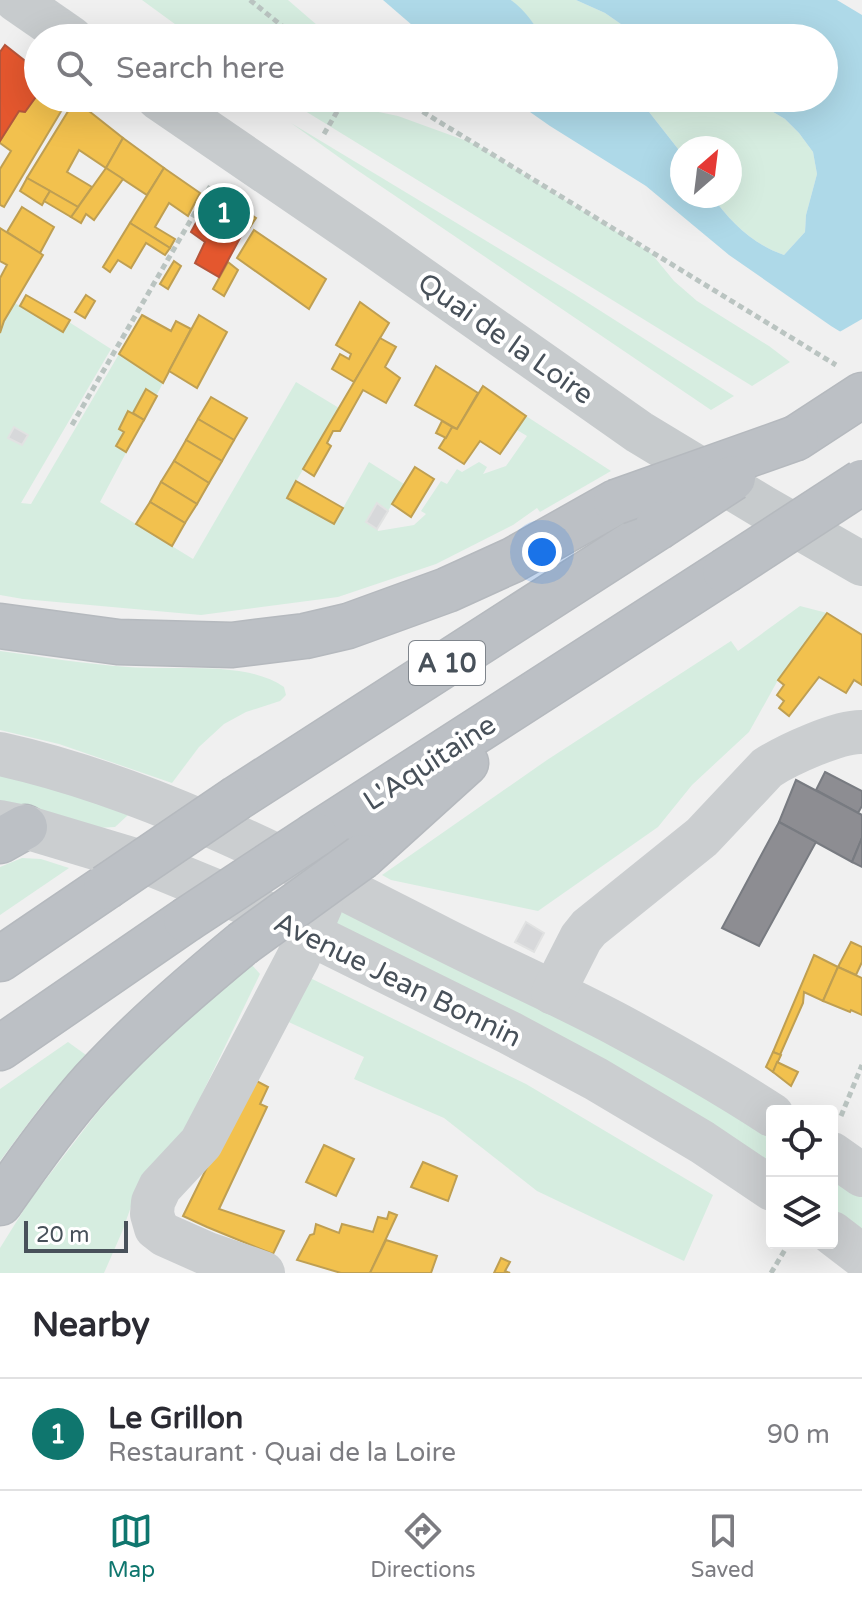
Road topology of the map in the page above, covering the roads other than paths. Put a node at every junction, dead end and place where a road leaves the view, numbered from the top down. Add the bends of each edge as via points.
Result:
1 (16, 0) edge
2 (51, 24) edge
3 (178, 112) edge
4 (850, 380) edge
5 (796, 438) junction
6 (862, 482) edge
7 (862, 564) edge
8 (0, 626) edge
9 (563, 675) junction
10 (862, 732) edge
11 (0, 754) edge
12 (8, 830) edge
13 (351, 872) junction
14 (308, 933) junction
15 (0, 959) edge
16 (553, 993) junction
17 (0, 1048) edge
18 (766, 1111) edge
19 (838, 1142) edge
20 (862, 1175) edge
21 (766, 1185) edge
22 (0, 1203) edge
23 (838, 1238) edge
24 (862, 1256) edge
25 (263, 1273) edge

1 - 2 main road
3 - 7 main road, Quai de la Loire via 639,432
4 - 5 highway, A 10
5 - 8 highway, bridge via 616,502 513,560 348,626 232,645 118,642
5 - 15 highway, A 10, bridge via 237,798
6 - 9 highway, L'Aquitaine / A 10, bridge
9 - 13 highway
9 - 17 highway, L'Aquitaine / A 10, bridge
10 - 16 street via 842,734 767,768 702,837 589,928
11 - 13 street, Avenue Jean Bonnin via 128,792 275,855
12 - 14 street, Avenue Jean Bonnin via 155,866
13 - 14 street via 320,905
13 - 16 street, Avenue Jean Bonnin via 441,938
13 - 22 highway, bridge via 242,944 177,998 94,1081
14 - 21 street, Avenue Jean Bonnin via 596,1079
14 - 25 street via 201,1143 160,1187 153,1202 156,1228 165,1235
16 - 18 street, Avenue Jean Bonnin via 619,1025
19 - 20 street
23 - 24 street

